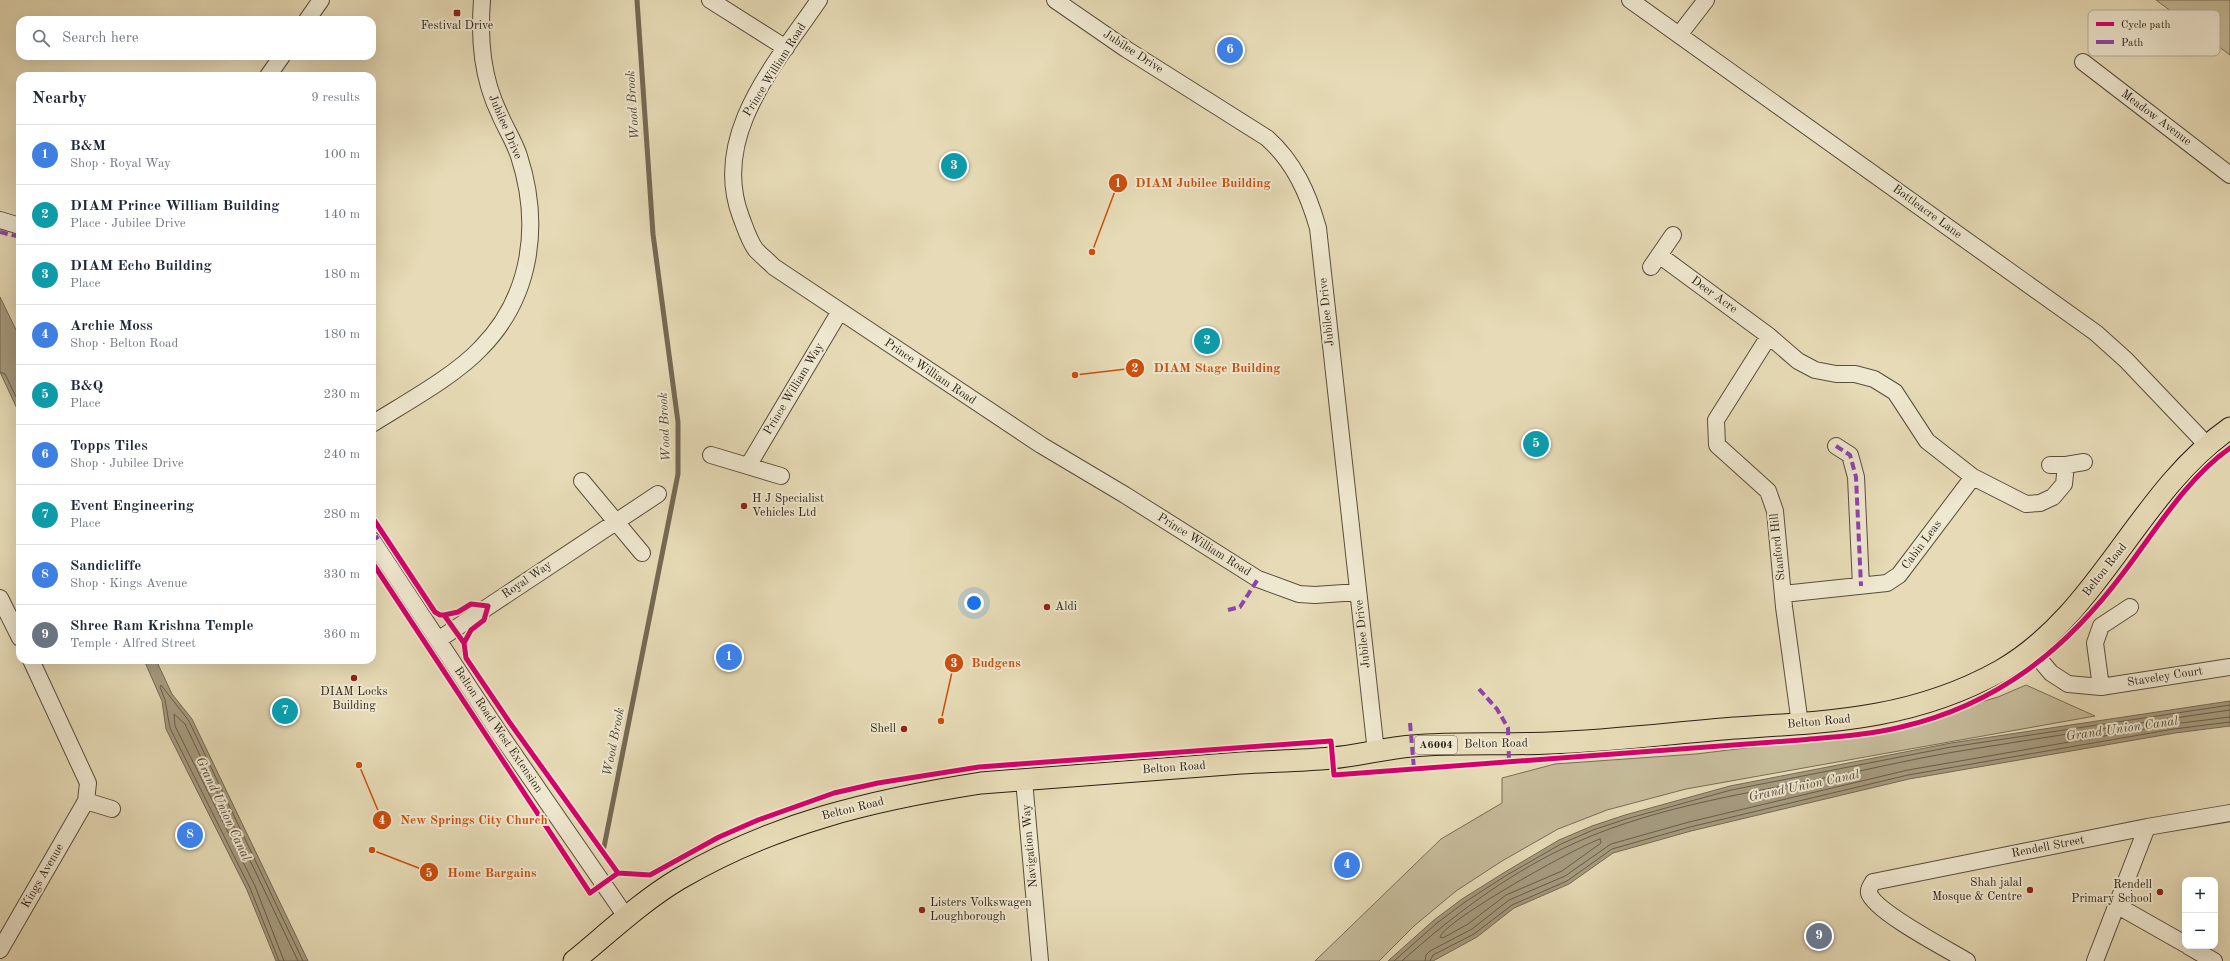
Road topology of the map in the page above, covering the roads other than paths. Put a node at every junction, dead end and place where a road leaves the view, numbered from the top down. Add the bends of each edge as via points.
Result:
1 (321, 0) edge
2 (482, 0) edge
3 (710, 0) edge
4 (820, 0) edge
5 (1055, 0) edge
6 (1630, 0) edge
7 (1706, 0) edge
8 (310, 16) edge
9 (1678, 35) junction
10 (786, 48) junction
11 (279, 60) edge
12 (2082, 62) dead end
13 (271, 72) edge
14 (2230, 175) edge
15 (0, 220) edge
16 (16, 225) edge
17 (1673, 235) dead end
18 (840, 311) junction
19 (1769, 336) junction
20 (376, 421) edge
21 (2230, 428) edge
22 (2207, 445) junction
23 (1836, 446) dead end
24 (711, 455) dead end
25 (2084, 462) dead end
26 (748, 466) junction
27 (781, 476) dead end
28 (1974, 478) junction
29 (582, 481) dead end
30 (658, 494) dead end
31 (615, 521) junction
32 (376, 546) edge
33 (642, 553) dead end
34 (1861, 586) junction
35 (1358, 592) junction
36 (1783, 594) junction
37 (0, 598) edge
38 (2130, 607) dead end
39 (16, 630) edge
40 (438, 640) junction
41 (2031, 649) junction
42 (33, 664) edge
43 (2230, 667) edge
44 (2101, 687) junction
45 (1800, 724) junction
46 (1376, 752) junction
47 (1024, 780) junction
48 (86, 801) junction
49 (112, 809) dead end
50 (2230, 813) edge
51 (2147, 827) junction
52 (2118, 906) junction
53 (627, 918) junction
54 (2182, 942) edge
55 (2193, 949) edge
56 (0, 950) edge
57 (574, 961) edge
58 (1040, 961) edge
59 (1967, 961) edge
60 (2095, 961) edge
61 (2214, 961) edge

1 - 8 street
2 - 20 street, Jubilee Drive via 481,44 486,82 519,157 528,196 531,234 525,272 506,317 481,349
3 - 10 street
4 - 10 street, Prince William Road
5 - 35 street, Jubilee Drive via 1126,49 1267,138 1280,149 1308,196 1318,228
6 - 9 street, Bottleacre Lane
7 - 9 street
9 - 22 street, Bottleacre Lane via 2096,333 2126,360
10 - 18 street, Prince William Road via 748,109 740,129 732,169 733,190 755,248 774,267
11 - 13 street
12 - 14 street, Meadow Avenue
15 - 16 street
17 - 19 street, Deer Acre via 1655,261
18 - 26 street, Prince William Way
18 - 35 street, Prince William Road via 1041,445 1258,579 1299,594
19 - 28 street, Deer Acre via 1798,361 1815,370 1855,374 1874,379 1895,392 1927,441
19 - 36 street, Stanford Hill via 1716,420 1717,445 1768,491 1775,511
21 - 22 main road, Belton Road / A6004
22 - 41 main road, Belton Road / A6004 via 2173,480 2083,598
23 - 34 street via 1850,455 1856,477
24 - 26 street
25 - 28 street, Deer Acre via 2058,465 2064,484 2052,497 2040,503 2026,504
26 - 27 street
28 - 34 street, Cabin Leas via 1899,575 1887,583
29 - 31 street
30 - 31 street, Royal Way
31 - 33 street
31 - 40 street, Royal Way
32 - 40 street, Belton Road West Extension
34 - 36 street, Cabin Leas
35 - 46 street, Jubilee Drive
36 - 45 street, Stanford Hill
37 - 39 street
38 - 44 street via 2101,626 2095,643
40 - 53 street, Belton Road West Extension
41 - 44 street, Staveley Court via 2051,673 2068,684
41 - 45 main road, Belton Road / A6004 via 2004,669 1936,701 1860,718
42 - 48 street, Kings Avenue via 88,783
43 - 44 street, Staveley Court
45 - 46 main road, Belton Road / A6004 via 1553,743 1412,746
46 - 47 main road, Belton Road / A6004 via 1332,758
47 - 53 main road, Belton Road / A6004 via 981,783 930,791 809,820 728,853 679,880
47 - 58 street, Navigation Way
48 - 49 street
48 - 56 street, Kings Avenue
50 - 51 street, Rendell Street
51 - 52 street
51 - 59 street, Rendell Street via 1873,882 1869,893 1874,901 1892,916
52 - 54 street
52 - 60 street
53 - 57 main road, Belton Road / A6004
55 - 61 street

